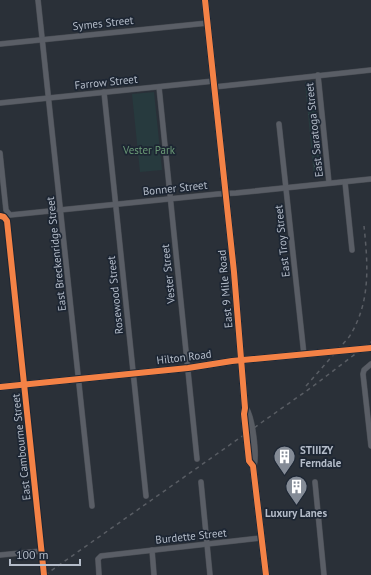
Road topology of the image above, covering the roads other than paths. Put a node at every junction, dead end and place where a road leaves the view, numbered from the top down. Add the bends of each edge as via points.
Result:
1 (38, 0) edge
2 (205, 0) edge
3 (208, 22) junction
4 (43, 40) junction
5 (0, 44) edge
6 (371, 70) edge
7 (318, 75) junction
8 (214, 84) junction
9 (159, 87) junction
10 (104, 92) junction
11 (49, 98) junction
12 (0, 102) edge
13 (280, 124) dead end
14 (0, 153) edge
15 (371, 179) edge
16 (345, 182) junction
17 (329, 183) junction
18 (286, 188) junction
19 (226, 194) junction
20 (170, 199) junction
21 (116, 204) junction
22 (61, 210) junction
23 (0, 216) edge
24 (352, 250) dead end
25 (371, 348) edge
26 (304, 355) junction
27 (242, 360) junction
28 (371, 364) edge
29 (188, 368) junction
30 (134, 374) junction
31 (79, 379) junction
32 (24, 385) junction
33 (0, 387) edge
34 (371, 446) edge
35 (197, 458) dead end
36 (201, 482) dead end
37 (315, 482) dead end
38 (146, 496) dead end
39 (92, 506) dead end
40 (261, 538) junction
41 (206, 544) junction
42 (152, 550) junction
43 (42, 551) junction
44 (0, 555) edge
45 (44, 575) edge
46 (100, 575) edge
47 (154, 575) edge
48 (210, 575) edge
49 (266, 575) edge
50 (324, 575) edge

1 - 4 street, East Breckenridge Street
2 - 3 main road, East 9 Mile Road
3 - 4 street, Symes Street
3 - 8 main road, East 9 Mile Road
4 - 5 street, Symes Street
4 - 11 street, East Breckenridge Street
6 - 7 street, Farrow Street
7 - 8 street, Farrow Street
7 - 17 street, East Saratoga Street
8 - 9 street, Farrow Street
8 - 19 main road, East 9 Mile Road
9 - 10 street, Farrow Street
9 - 20 street, Vester Street
10 - 11 street, Farrow Street
10 - 21 street, Rosewood Street
11 - 12 street, Farrow Street
11 - 22 street, East Breckenridge Street
13 - 18 street, East Troy Street
14 - 22 street, Bonner Street via 9,214
15 - 16 street, Bonner Street
16 - 17 street, Bonner Street
16 - 24 street
17 - 18 street, Bonner Street
18 - 19 street, Bonner Street
18 - 26 street, East Troy Street
19 - 20 street, Bonner Street
19 - 27 main road, East 9 Mile Road
20 - 21 street, Bonner Street
20 - 29 street, Vester Street
21 - 22 street, Bonner Street
21 - 30 street, Rosewood Street
22 - 31 street, East Breckenridge Street
23 - 32 street, East Cambourne Street via 7,221
25 - 26 main road, Hilton Road
26 - 27 main road, Hilton Road
27 - 29 main road, Hilton Road
27 - 40 main road, East 9 Mile Road via 249,461 253,466
28 - 34 street via 364,370
29 - 30 main road, Hilton Road
29 - 35 street, Vester Street
30 - 31 main road, Hilton Road
30 - 38 street, Rosewood Street
31 - 32 main road, Hilton Road
31 - 39 street, East Breckenridge Street
32 - 33 main road, Hilton Road
32 - 43 street, East Cambourne Street
36 - 41 street
37 - 50 street
40 - 41 street, Burdette Street
40 - 49 main road, East 9 Mile Road
41 - 42 street, Burdette Street
41 - 48 street
42 - 46 street, Burdette Street via 99,557
42 - 47 street
43 - 44 street
43 - 45 street, East Cambourne Street

